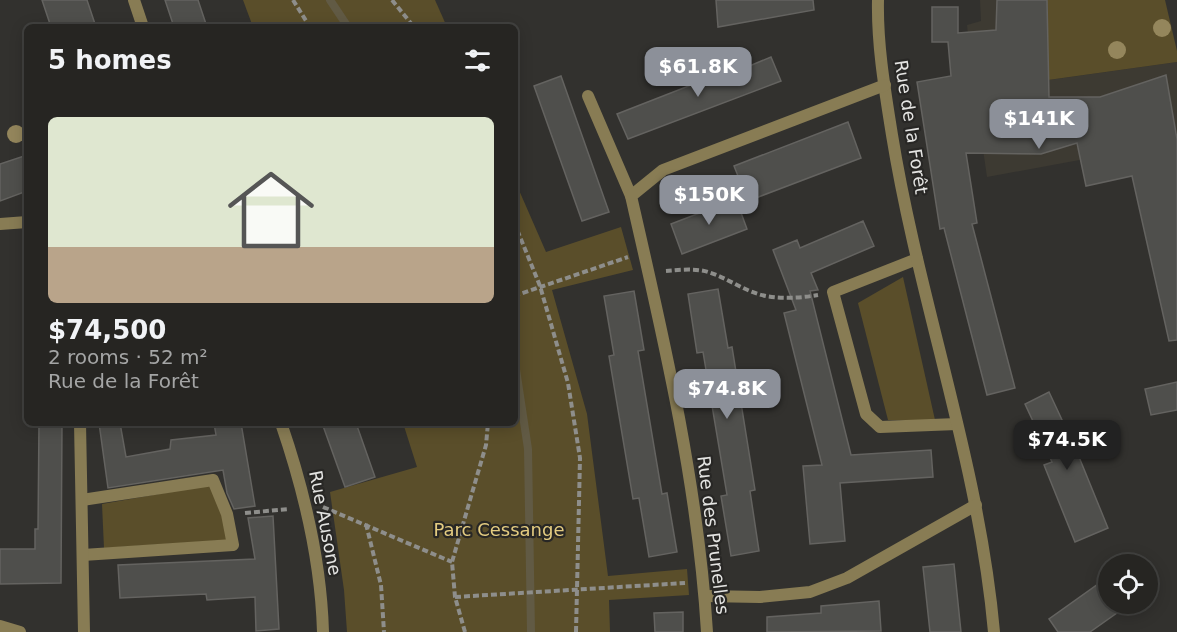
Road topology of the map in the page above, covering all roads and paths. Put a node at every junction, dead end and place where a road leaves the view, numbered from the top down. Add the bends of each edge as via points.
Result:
1 (134, 0) edge
2 (293, 0) edge
3 (392, 0) edge
4 (878, 0) edge
5 (142, 24) edge
6 (308, 24) edge
7 (412, 24) edge
8 (885, 85) junction
9 (588, 96) dead end
10 (631, 196) junction
11 (24, 222) edge
12 (0, 224) edge
13 (518, 232) edge
14 (632, 256) dead end
15 (917, 259) junction
16 (662, 271) dead end
17 (540, 286) junction
18 (833, 292) junction
19 (518, 294) edge
20 (957, 424) junction
21 (80, 426) edge
22 (282, 426) edge
23 (488, 426) edge
24 (82, 500) junction
25 (976, 505) junction
26 (322, 507) dead end
27 (289, 509) dead end
28 (227, 514) junction
29 (366, 524) junction
30 (83, 555) junction
31 (452, 562) junction
32 (692, 582) dead end
33 (577, 589) junction
34 (705, 596) junction
35 (455, 597) junction
36 (0, 626) edge
37 (20, 632) edge
38 (84, 632) edge
39 (322, 632) edge
40 (384, 632) edge
41 (465, 632) edge
42 (576, 632) edge
43 (707, 632) edge
44 (993, 632) edge

1 - 5 street
2 - 6 path
3 - 7 path
4 - 8 street, Rue de la Forêt
8 - 10 street via 663,170
8 - 15 street, Rue de la Forêt
9 - 10 street, Rue des Prunelles
10 - 34 street, Rue des Prunelles via 672,376
11 - 12 street
13 - 17 path
14 - 17 path
15 - 18 street
15 - 20 street, Rue de la Forêt
16 - 18 path via 708,272 764,296 795,299
17 - 19 path
17 - 33 path via 568,383 580,458
18 - 20 street via 866,414 880,427
20 - 25 street, Rue de la Forêt
21 - 24 street
22 - 39 street, Rue Ausone via 311,532
23 - 31 path via 486,445
24 - 28 street via 213,480
24 - 30 street
25 - 34 street via 847,578 810,592 760,597
25 - 44 street, Rue de la Forêt
26 - 29 path
27 - 28 path
28 - 30 street via 233,545
29 - 31 path
29 - 40 path via 381,585
30 - 38 street
31 - 35 path
32 - 33 path
33 - 35 path
33 - 42 path
34 - 43 street, Rue des Prunelles
35 - 41 path
36 - 37 street

